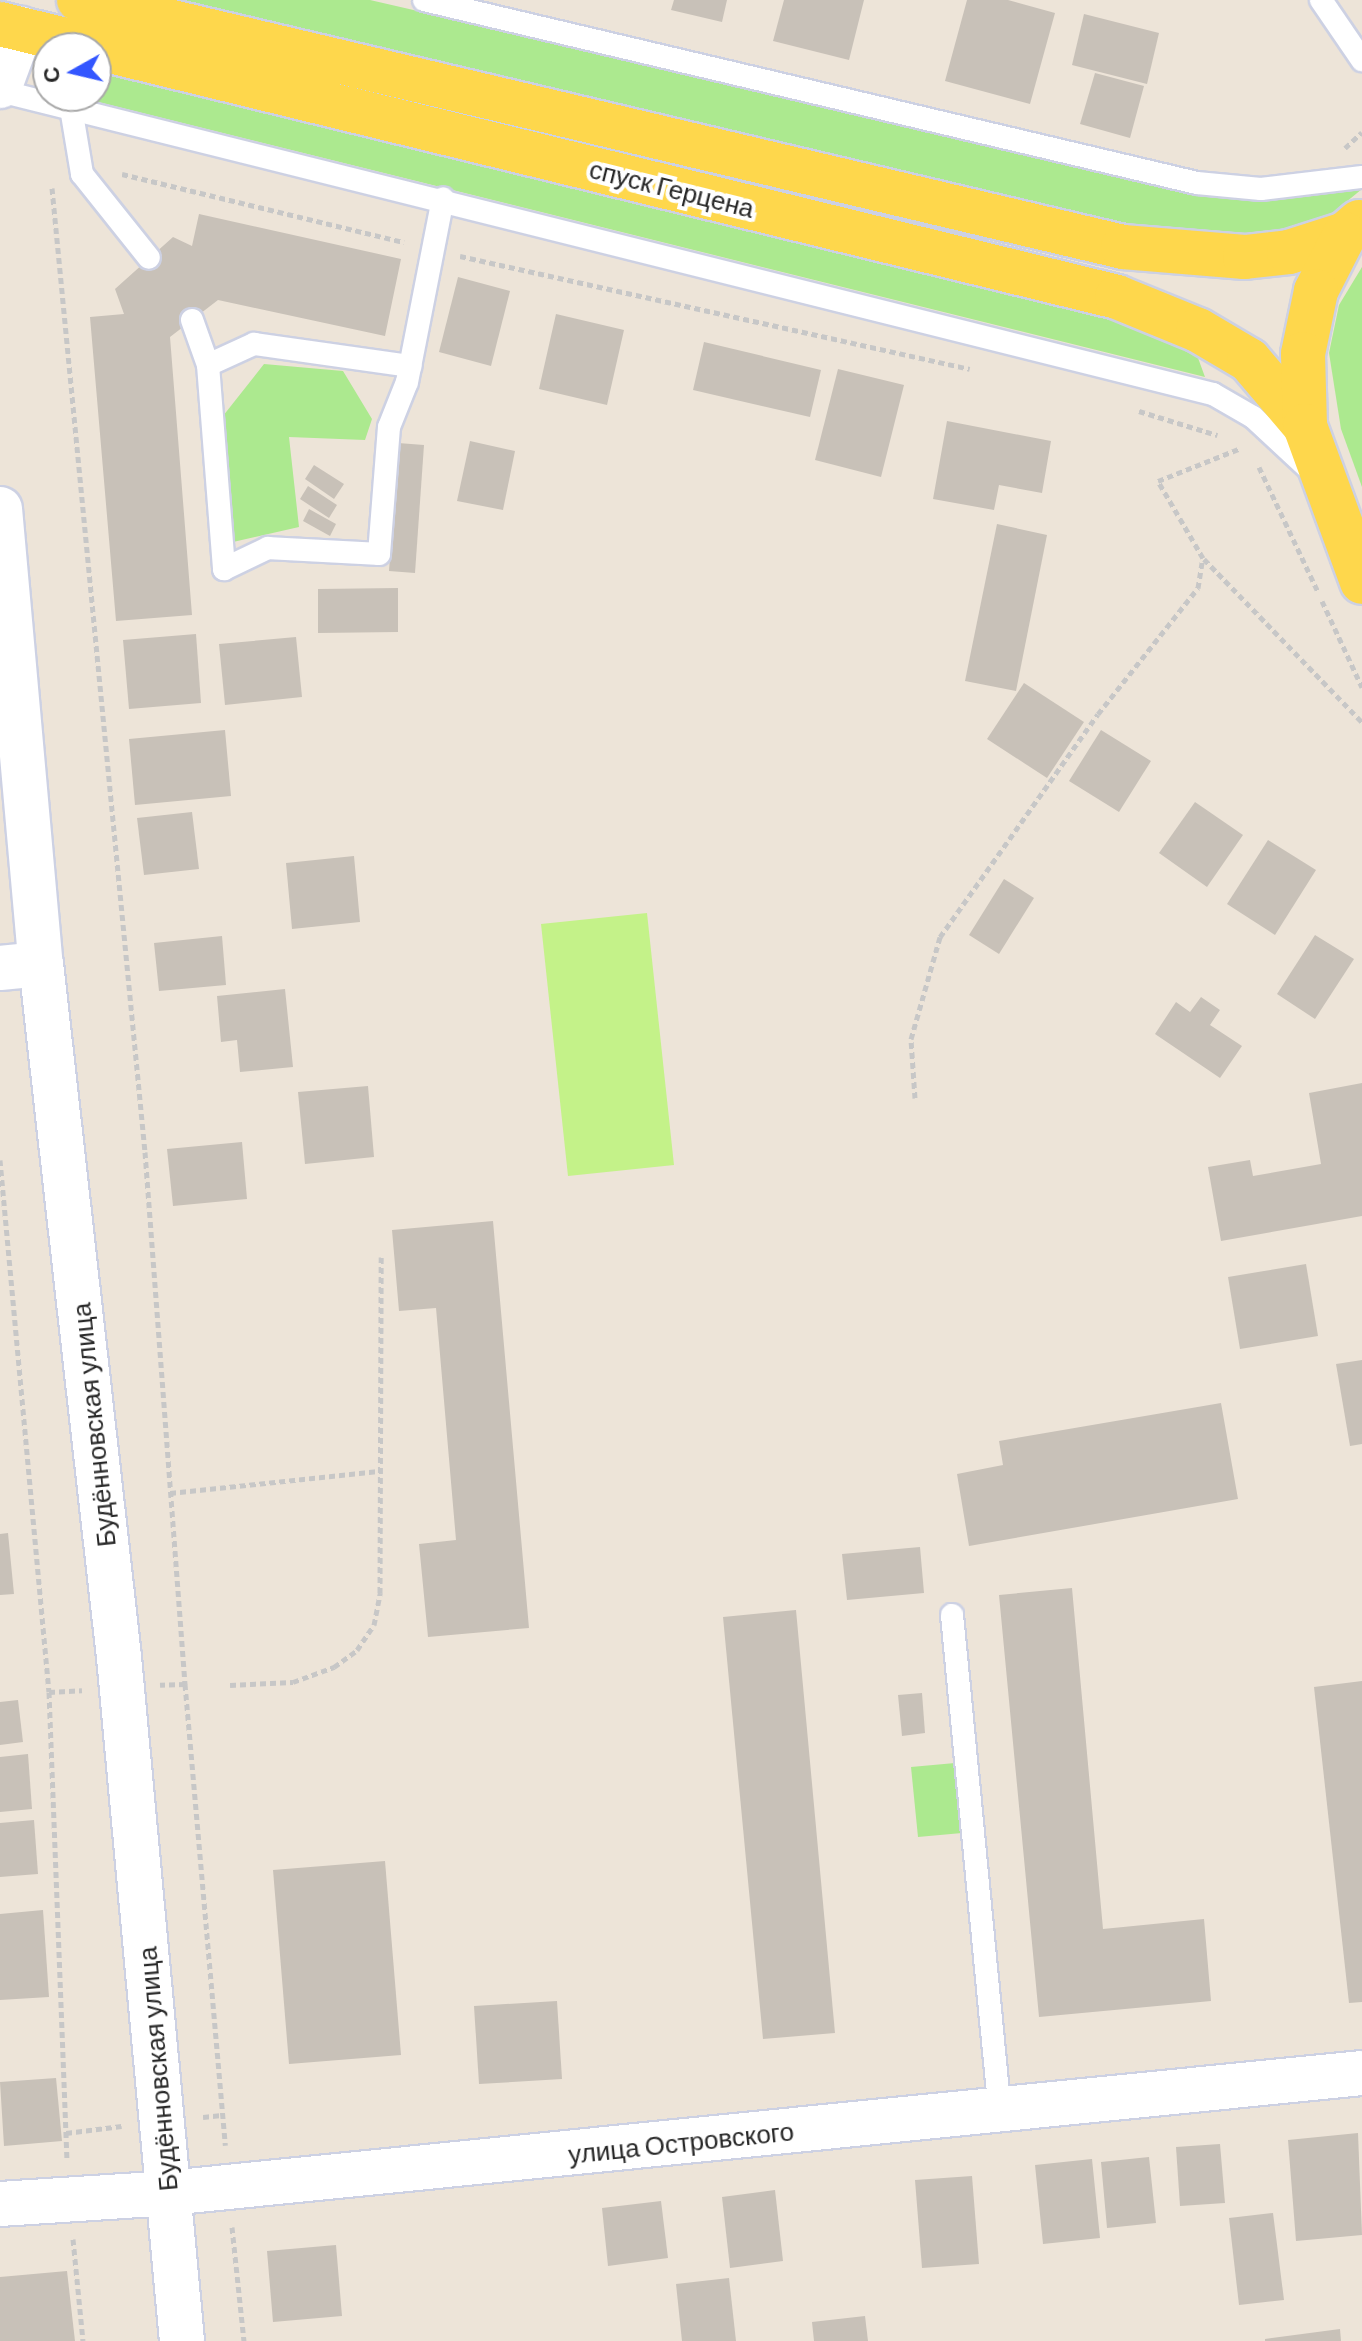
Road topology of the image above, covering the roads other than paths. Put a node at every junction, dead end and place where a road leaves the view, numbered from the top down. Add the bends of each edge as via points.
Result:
1 (79, 0) edge
2 (424, 0) edge
3 (1321, 0) edge
4 (11, 27) edge
5 (1362, 60) edge
6 (0, 89) edge
7 (32, 98) edge
8 (72, 112) edge
9 (87, 112) edge
10 (1362, 177) edge
11 (443, 199) junction
12 (1354, 227) edge
13 (149, 258) dead end
14 (192, 320) dead end
15 (208, 365) junction
16 (410, 366) junction
17 (1289, 430) junction
18 (0, 509) edge
19 (1362, 582) edge
20 (20, 966) edge
21 (952, 1615) dead end
22 (1362, 2073) edge
23 (1000, 2110) junction
24 (168, 2193) junction
25 (0, 2204) edge
26 (182, 2341) edge

1 - 12 main road, спуск Герцена via 1123,247 1245,257 1289,252
2 - 10 lane via 1197,183 1261,189
3 - 5 lane
4 - 6 street
4 - 17 main road, спуск Герцена via 1117,297 1198,330 1249,360
6 - 7 lane
8 - 13 lane via 82,174
9 - 11 lane
11 - 16 lane
11 - 17 lane via 1213,394
12 - 17 main road via 1306,323
14 - 15 lane
15 - 16 lane via 254,344
15 - 16 lane via 224,569 268,548 379,554 389,427
17 - 19 main road via 1329,491
18 - 20 street, Будённовская улица
20 - 24 street, Будённовская улица via 119,1657
21 - 23 lane
22 - 23 street, улица Островского
23 - 24 street, улица Островского
24 - 25 street, улица Островского
24 - 26 street, Будённовская улица

